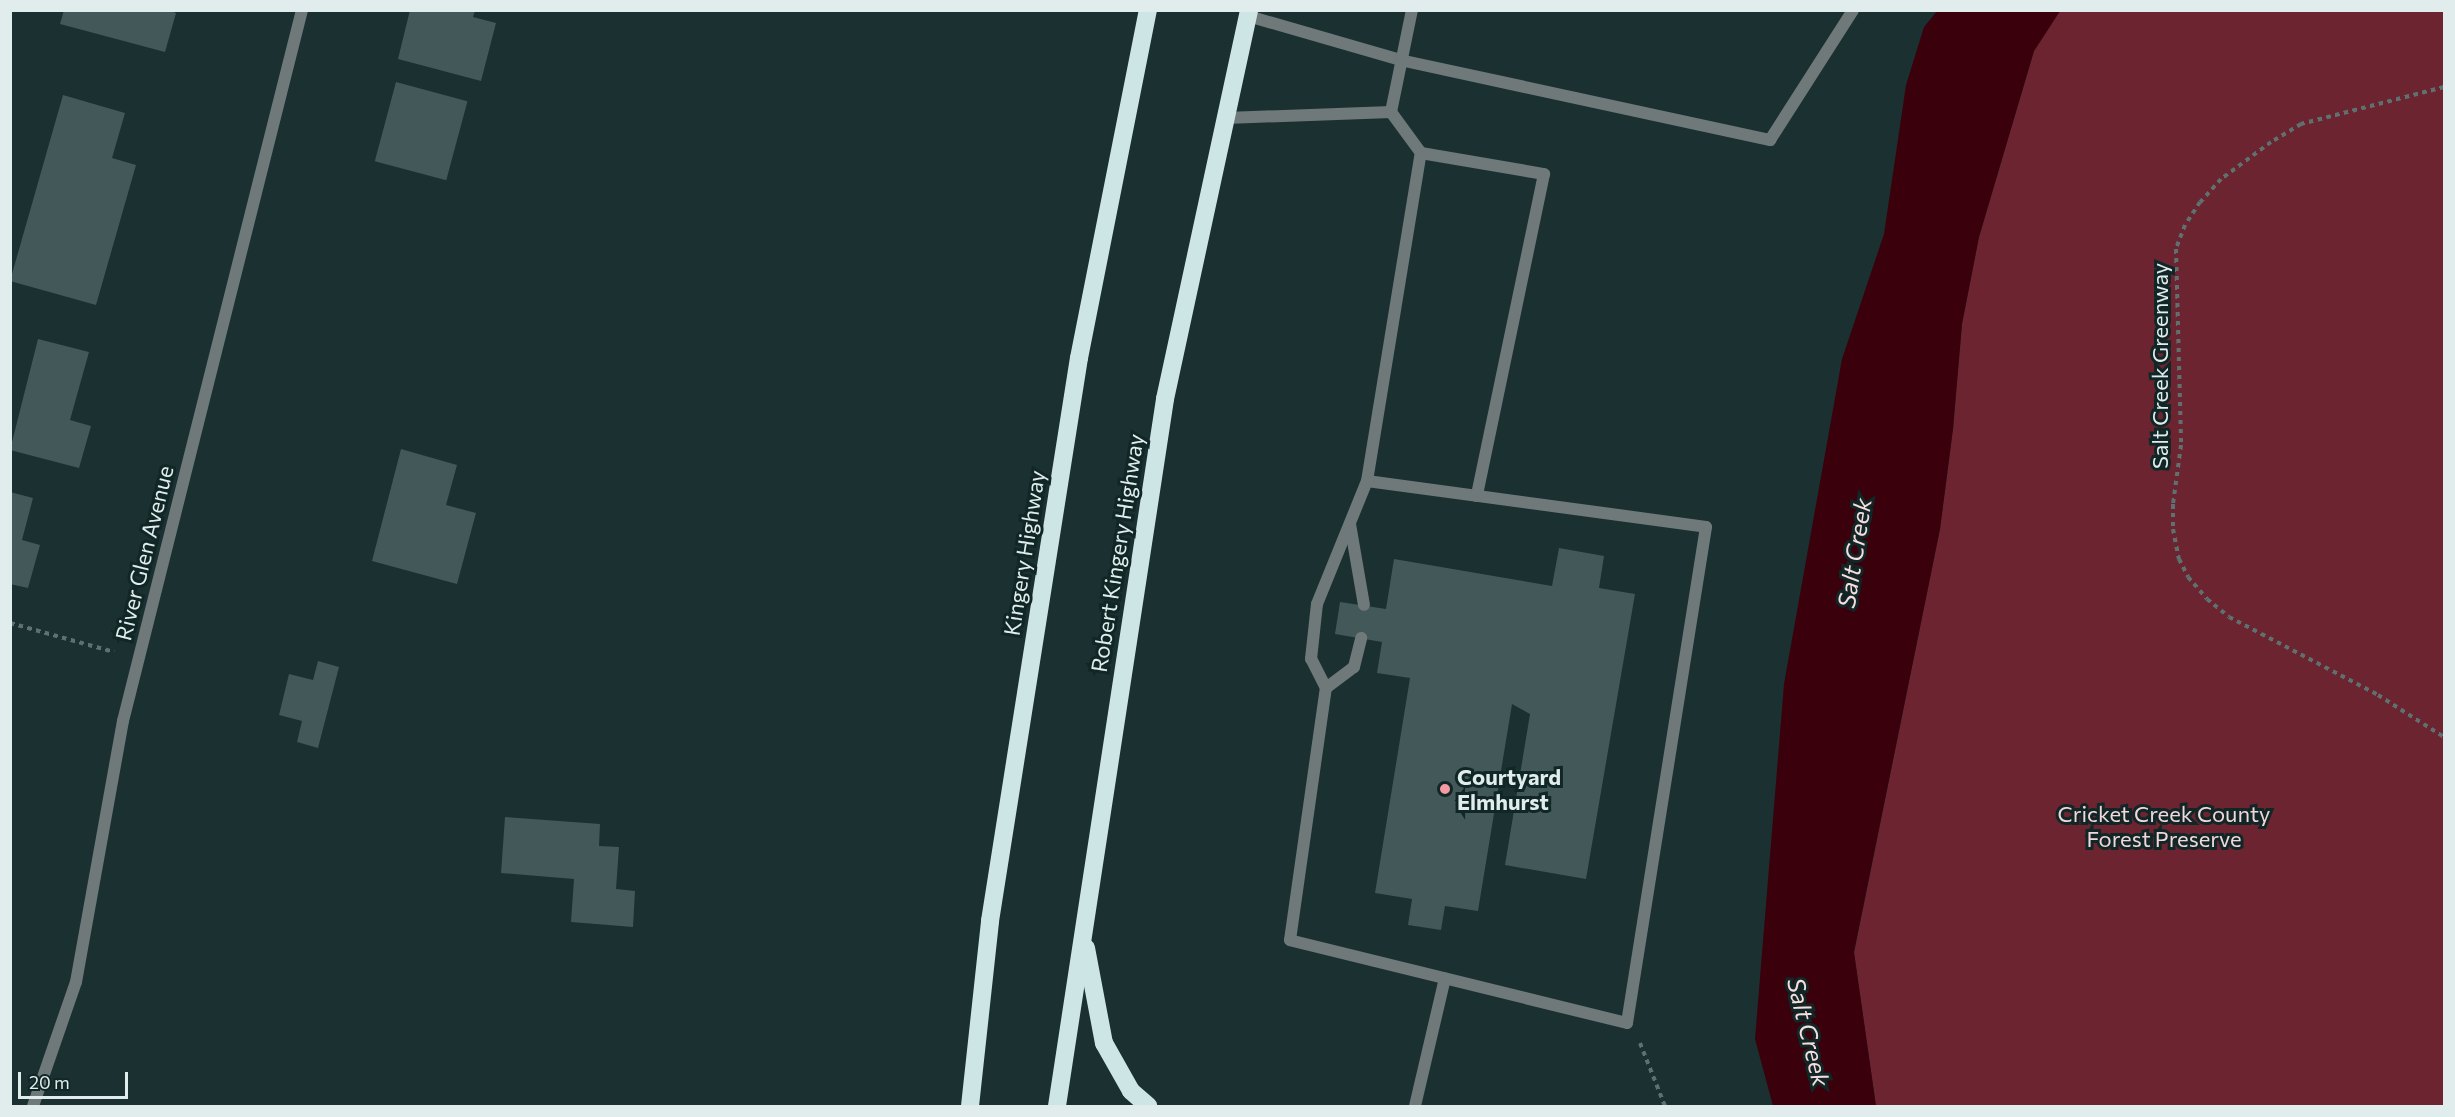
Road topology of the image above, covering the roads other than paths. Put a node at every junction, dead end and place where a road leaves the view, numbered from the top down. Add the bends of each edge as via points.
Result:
1 (302, 10) edge
2 (1148, 10) edge
3 (1412, 10) edge
4 (1853, 10) edge
5 (1248, 12) edge
6 (1400, 60) junction
7 (1391, 112) junction
8 (1226, 118) junction
9 (1421, 153) junction
10 (1367, 481) junction
11 (1477, 496) junction
12 (1350, 522) junction
13 (1364, 605) dead end
14 (1360, 638) dead end
15 (1326, 688) junction
16 (1083, 934) junction
17 (1445, 978) junction
18 (33, 1107) edge
19 (970, 1107) edge
20 (1057, 1107) edge
21 (1148, 1107) edge
22 (1415, 1107) edge

1 - 18 street, River Glen Avenue via 123,721 76,982
2 - 19 highway, Kingery Highway via 1079,358 990,921
3 - 6 street
4 - 6 street via 1770,140
5 - 6 street
5 - 8 highway, Robert Kingery Highway
6 - 7 street
7 - 8 street
7 - 9 street
8 - 16 highway, Robert Kingery Highway via 1165,399
9 - 10 street
9 - 11 street via 1544,174
10 - 11 street
10 - 12 street
11 - 17 street via 1706,527 1627,1023
12 - 13 street
12 - 15 street via 1317,604 1311,659
14 - 15 street via 1354,667
15 - 17 street via 1290,940
16 - 20 highway, Robert Kingery Highway
16 - 21 highway via 1104,1043 1131,1091
17 - 22 street

